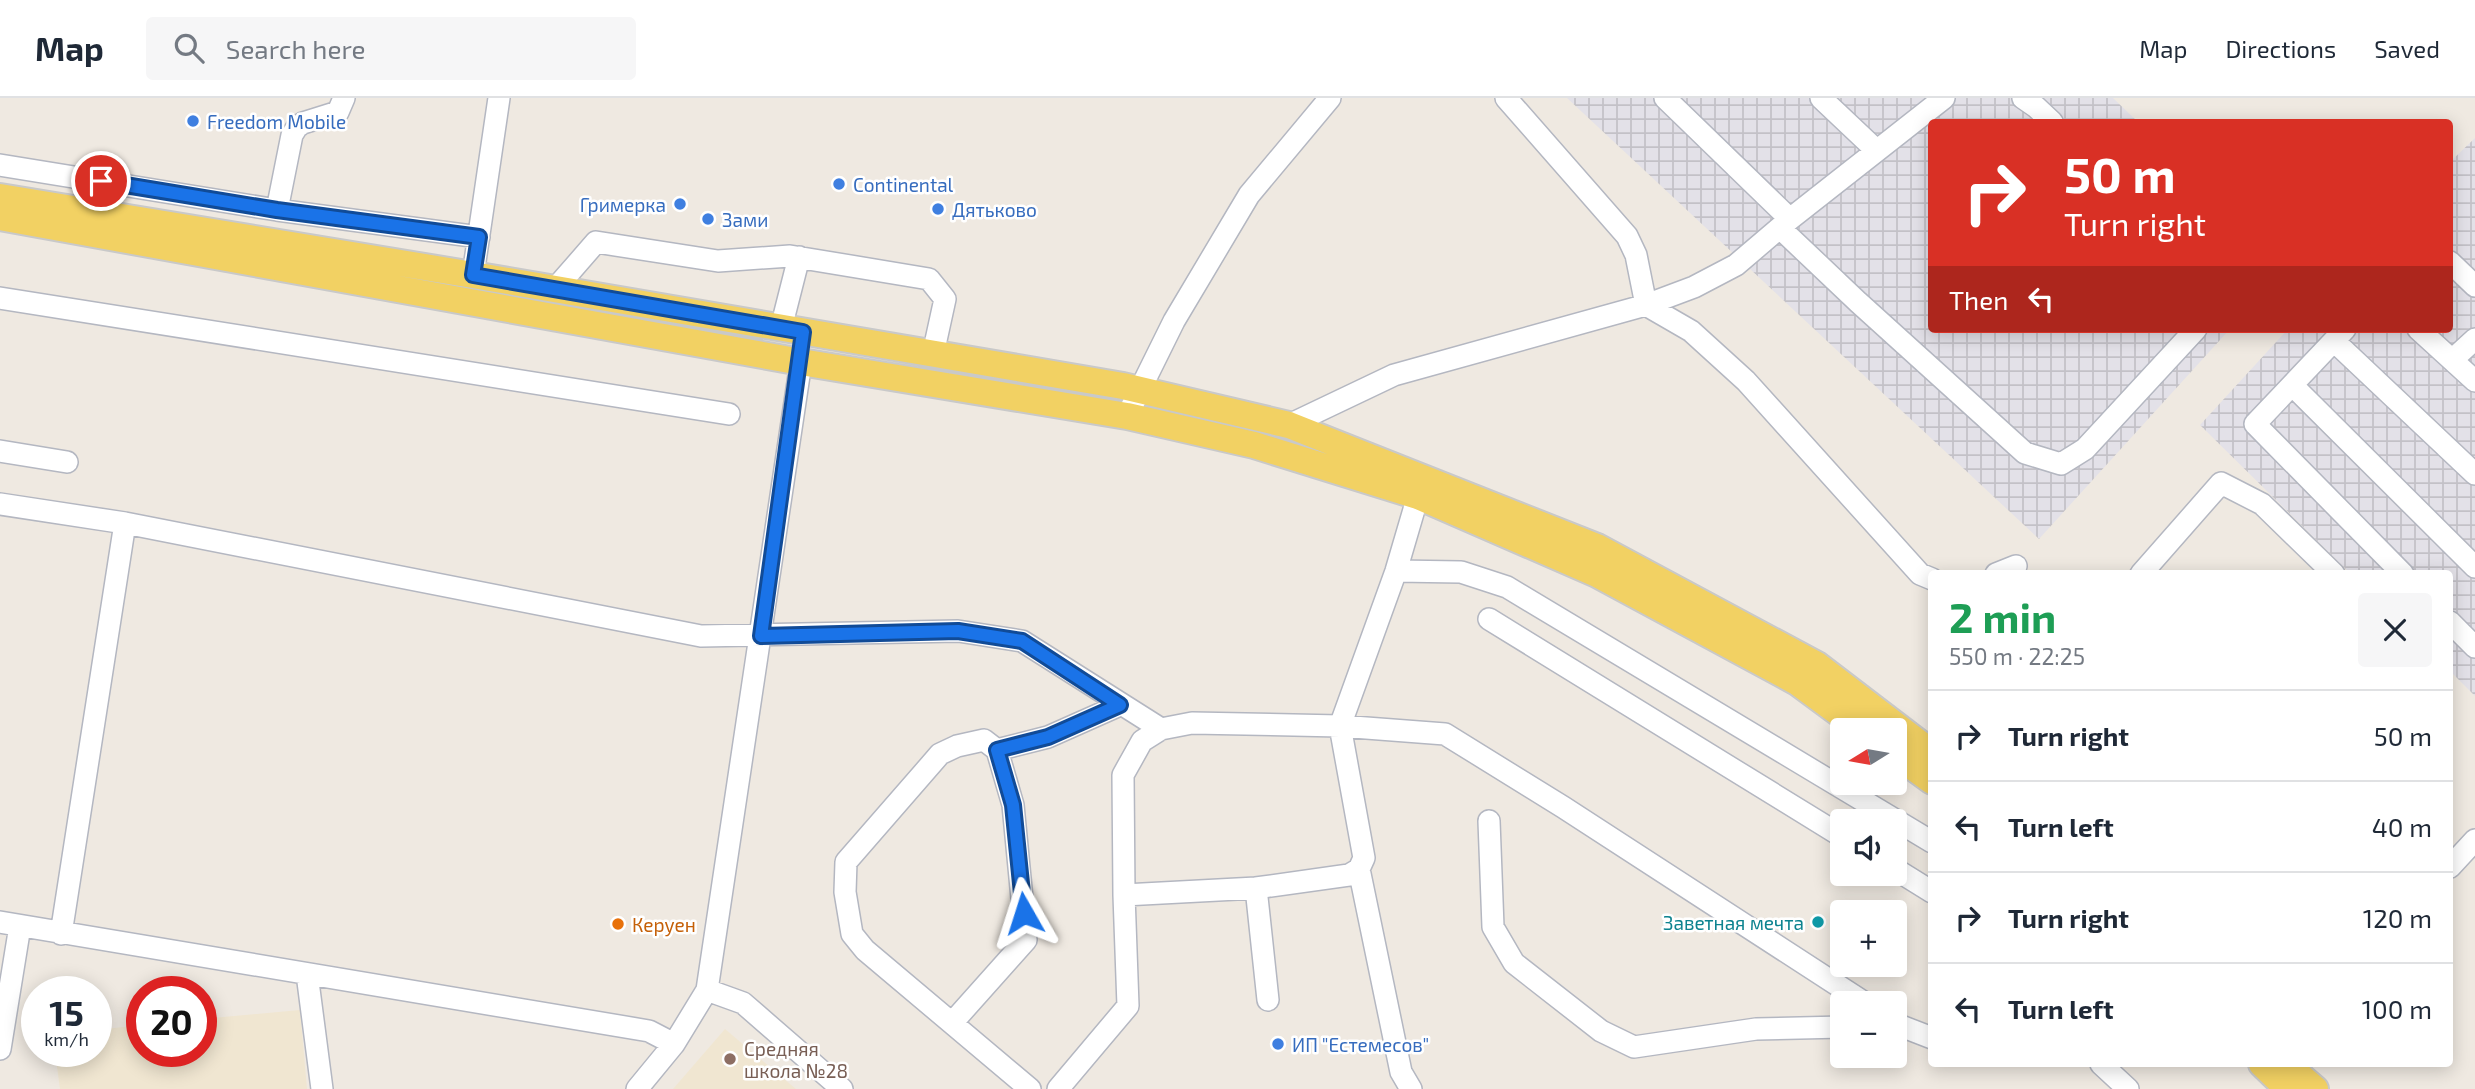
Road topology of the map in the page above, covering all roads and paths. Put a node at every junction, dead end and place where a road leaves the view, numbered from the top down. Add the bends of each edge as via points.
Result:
1 (344, 98) edge
2 (499, 98) edge
3 (1329, 98) edge
4 (1506, 98) edge
5 (1665, 98) edge
6 (1821, 98) edge
7 (1944, 98) edge
8 (2023, 98) edge
9 (2049, 119) edge
10 (1876, 150) junction
11 (0, 165) edge
12 (0, 197) edge
13 (277, 210) junction
14 (0, 217) edge
15 (1785, 223) junction
16 (479, 237) junction
17 (799, 257) junction
18 (2453, 265) edge
19 (473, 275) junction
20 (2475, 286) edge
21 (555, 289) junction
22 (0, 298) edge
23 (1646, 304) junction
24 (792, 330) junction
25 (2192, 333) edge
26 (2422, 333) edge
27 (2339, 335) edge
28 (2475, 339) edge
29 (933, 354) junction
30 (2452, 360) junction
31 (801, 362) junction
32 (2475, 381) edge
33 (2292, 385) junction
34 (1140, 391) junction
35 (729, 414) dead end
36 (1127, 416) junction
37 (1289, 425) junction
38 (0, 451) edge
39 (67, 462) dead end
40 (2475, 474) edge
41 (1421, 488) junction
42 (0, 504) edge
43 (125, 523) junction
44 (2016, 566) dead end
45 (2475, 567) edge
46 (2006, 570) edge
47 (2145, 570) edge
48 (2330, 570) edge
49 (2399, 570) edge
50 (1396, 571) junction
51 (1928, 577) edge
52 (1489, 619) dead end
53 (2453, 624) edge
54 (761, 636) junction
55 (2475, 647) edge
56 (1120, 705) junction
57 (1846, 718) edge
58 (1340, 726) junction
59 (1161, 729) junction
60 (997, 750) junction
61 (1928, 750) edge
62 (1908, 763) edge
63 (1928, 778) edge
64 (1489, 821) dead end
65 (1830, 829) edge
66 (1928, 840) edge
67 (2475, 840) edge
68 (2453, 864) edge
69 (1359, 869) junction
70 (1907, 876) edge
71 (1256, 888) junction
72 (1928, 890) edge
73 (1124, 895) junction
74 (10, 924) edge
75 (61, 934) junction
76 (307, 974) junction
77 (707, 990) junction
78 (1847, 991) edge
79 (1268, 1000) dead end
80 (951, 1023) junction
81 (1830, 1027) edge
82 (1907, 1029) edge
83 (1928, 1037) edge
84 (674, 1044) junction
85 (0, 1049) edge
86 (2104, 1067) edge
87 (2265, 1067) edge
88 (2289, 1067) edge
89 (322, 1089) edge
90 (637, 1089) edge
91 (842, 1089) edge
92 (1030, 1089) edge
93 (1058, 1089) edge
94 (1411, 1089) edge
95 (2129, 1089) edge
96 (2288, 1089) edge
97 (2315, 1089) edge

1 - 13 street via 338,111 303,123 292,135
2 - 16 street
3 - 34 street via 1249,195 1174,321
4 - 23 street via 1627,236 1636,255
5 - 15 street
6 - 10 street
7 - 10 street
8 - 9 street
10 - 15 street
11 - 13 street
12 - 19 main road
13 - 16 street
14 - 31 main road
15 - 23 street via 1736,265
15 - 25 street via 1858,302 2025,453 2061,464 2085,449
16 - 19 street
17 - 21 street via 718,261 596,242
17 - 24 street
17 - 29 street via 929,279 945,299
18 - 20 street
19 - 21 main road
21 - 24 main road
22 - 35 street
23 - 37 street via 1394,375
23 - 51 street via 1691,331 1746,381 1920,574
24 - 29 main road
24 - 31 main road
26 - 30 street
27 - 33 street
27 - 40 street
28 - 30 street
29 - 34 main road
30 - 32 street
31 - 36 main road
31 - 54 street
33 - 45 street
33 - 49 street via 2255,424
34 - 36 street
34 - 37 main road
36 - 41 main road
37 - 41 main road
38 - 39 street
41 - 50 street
41 - 57 main road via 1597,574 1797,682
41 - 61 main road via 1597,547 1817,665
42 - 43 street
43 - 54 street via 701,636
43 - 75 street
44 - 46 street
47 - 48 street via 2221,483 2262,504
50 - 58 street
50 - 66 street via 1461,572 1507,587
52 - 65 street
53 - 55 street
54 - 56 street via 958,631 1022,641
54 - 77 street
56 - 59 street
56 - 60 street via 1048,737
58 - 59 street via 1192,723
58 - 69 street via 1364,858
58 - 78 street via 1445,734
59 - 73 street via 1142,741 1123,775
60 - 80 street via 1013,805 1026,940
60 - 80 street via 984,740 940,754 846,862 852,934
62 - 63 main road
64 - 81 street via 1493,927 1514,963 1601,1031 1634,1047 1756,1029
67 - 68 street
69 - 71 street via 1349,875
69 - 94 street via 1401,1072
70 - 72 street
71 - 73 street
71 - 79 street
73 - 93 street via 1128,1006
74 - 75 street
74 - 85 street
75 - 76 street
76 - 84 street via 649,1031
76 - 89 street
77 - 84 street
77 - 91 street via 743,1003
80 - 92 street
82 - 83 street
84 - 90 street
86 - 95 street
87 - 96 main road
88 - 97 main road

